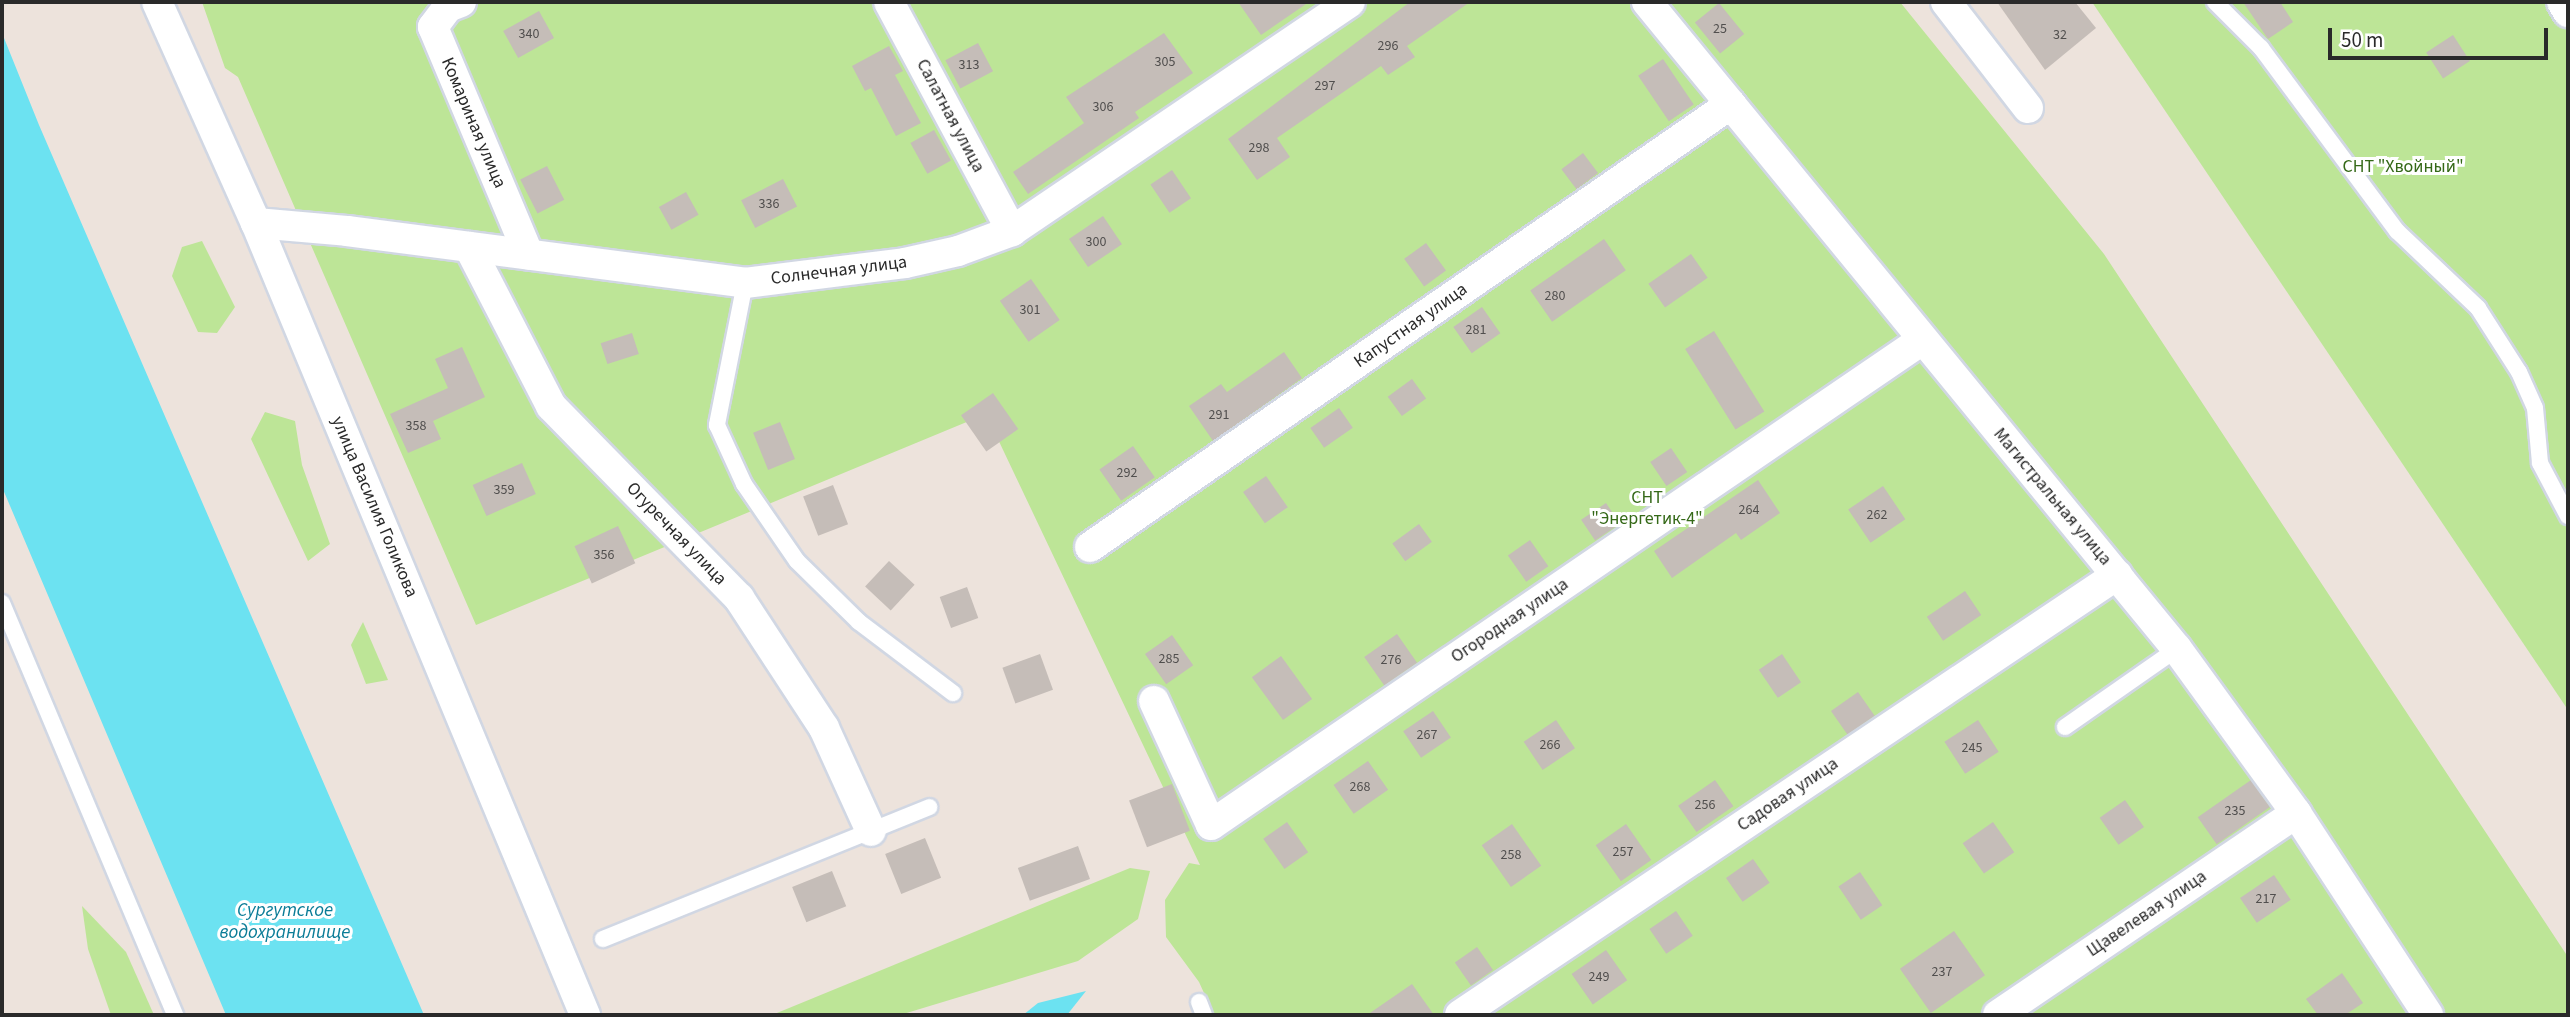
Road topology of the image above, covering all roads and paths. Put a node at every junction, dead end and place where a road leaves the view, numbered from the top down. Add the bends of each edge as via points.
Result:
1 (157, 2) edge
2 (461, 2) edge
3 (889, 2) edge
4 (1350, 2) edge
5 (1647, 2) edge
6 (1946, 2) edge
7 (2215, 2) edge
8 (2562, 2) edge
9 (2568, 12) edge
10 (1731, 104) junction
11 (2028, 108) dead end
12 (256, 223) junction
13 (1012, 231) junction
14 (469, 247) junction
15 (528, 255) junction
16 (745, 283) junction
17 (1922, 340) junction
18 (2568, 516) edge
19 (1090, 547) dead end
20 (2117, 575) junction
21 (2, 603) edge
22 (2176, 649) junction
23 (953, 693) dead end
24 (1154, 701) dead end
25 (2065, 727) dead end
26 (929, 807) dead end
27 (2296, 813) junction
28 (871, 831) junction
29 (603, 939) dead end
30 (175, 1015) edge
31 (585, 1015) edge
32 (1460, 1015) edge
33 (1998, 1015) edge
34 (2428, 1015) edge

1 - 12 street, улица Василия Голикова
2 - 15 street, Комариная улица via 448,7 433,27
3 - 13 street, Салатная улица
4 - 13 street, Солнечная улица
5 - 10 street, Магистральная улица
6 - 11 street
7 - 18 lane via 2261,48 2397,231 2478,307 2519,372 2535,408 2540,463
8 - 9 street
10 - 17 street, Магистральная улица
10 - 19 street, Капустная улица
12 - 14 street, Солнечная улица
12 - 31 street, улица Василия Голикова
13 - 16 street, Солнечная улица via 958,251 905,263
14 - 15 street, Солнечная улица
14 - 28 street, Огуречная улица via 551,406 739,598 824,728
15 - 16 street, Солнечная улица
16 - 23 lane via 717,425 744,484 797,561 859,622
17 - 20 street, Магистральная улица
17 - 24 street, Огородная улица via 1211,825
20 - 22 street, Магистральная улица
20 - 32 street, Садовая улица
21 - 30 lane
22 - 25 lane
22 - 27 street, Магистральная улица
26 - 28 lane
27 - 33 street, Щавелевая улица
27 - 34 street, Магистральная улица
28 - 29 lane

